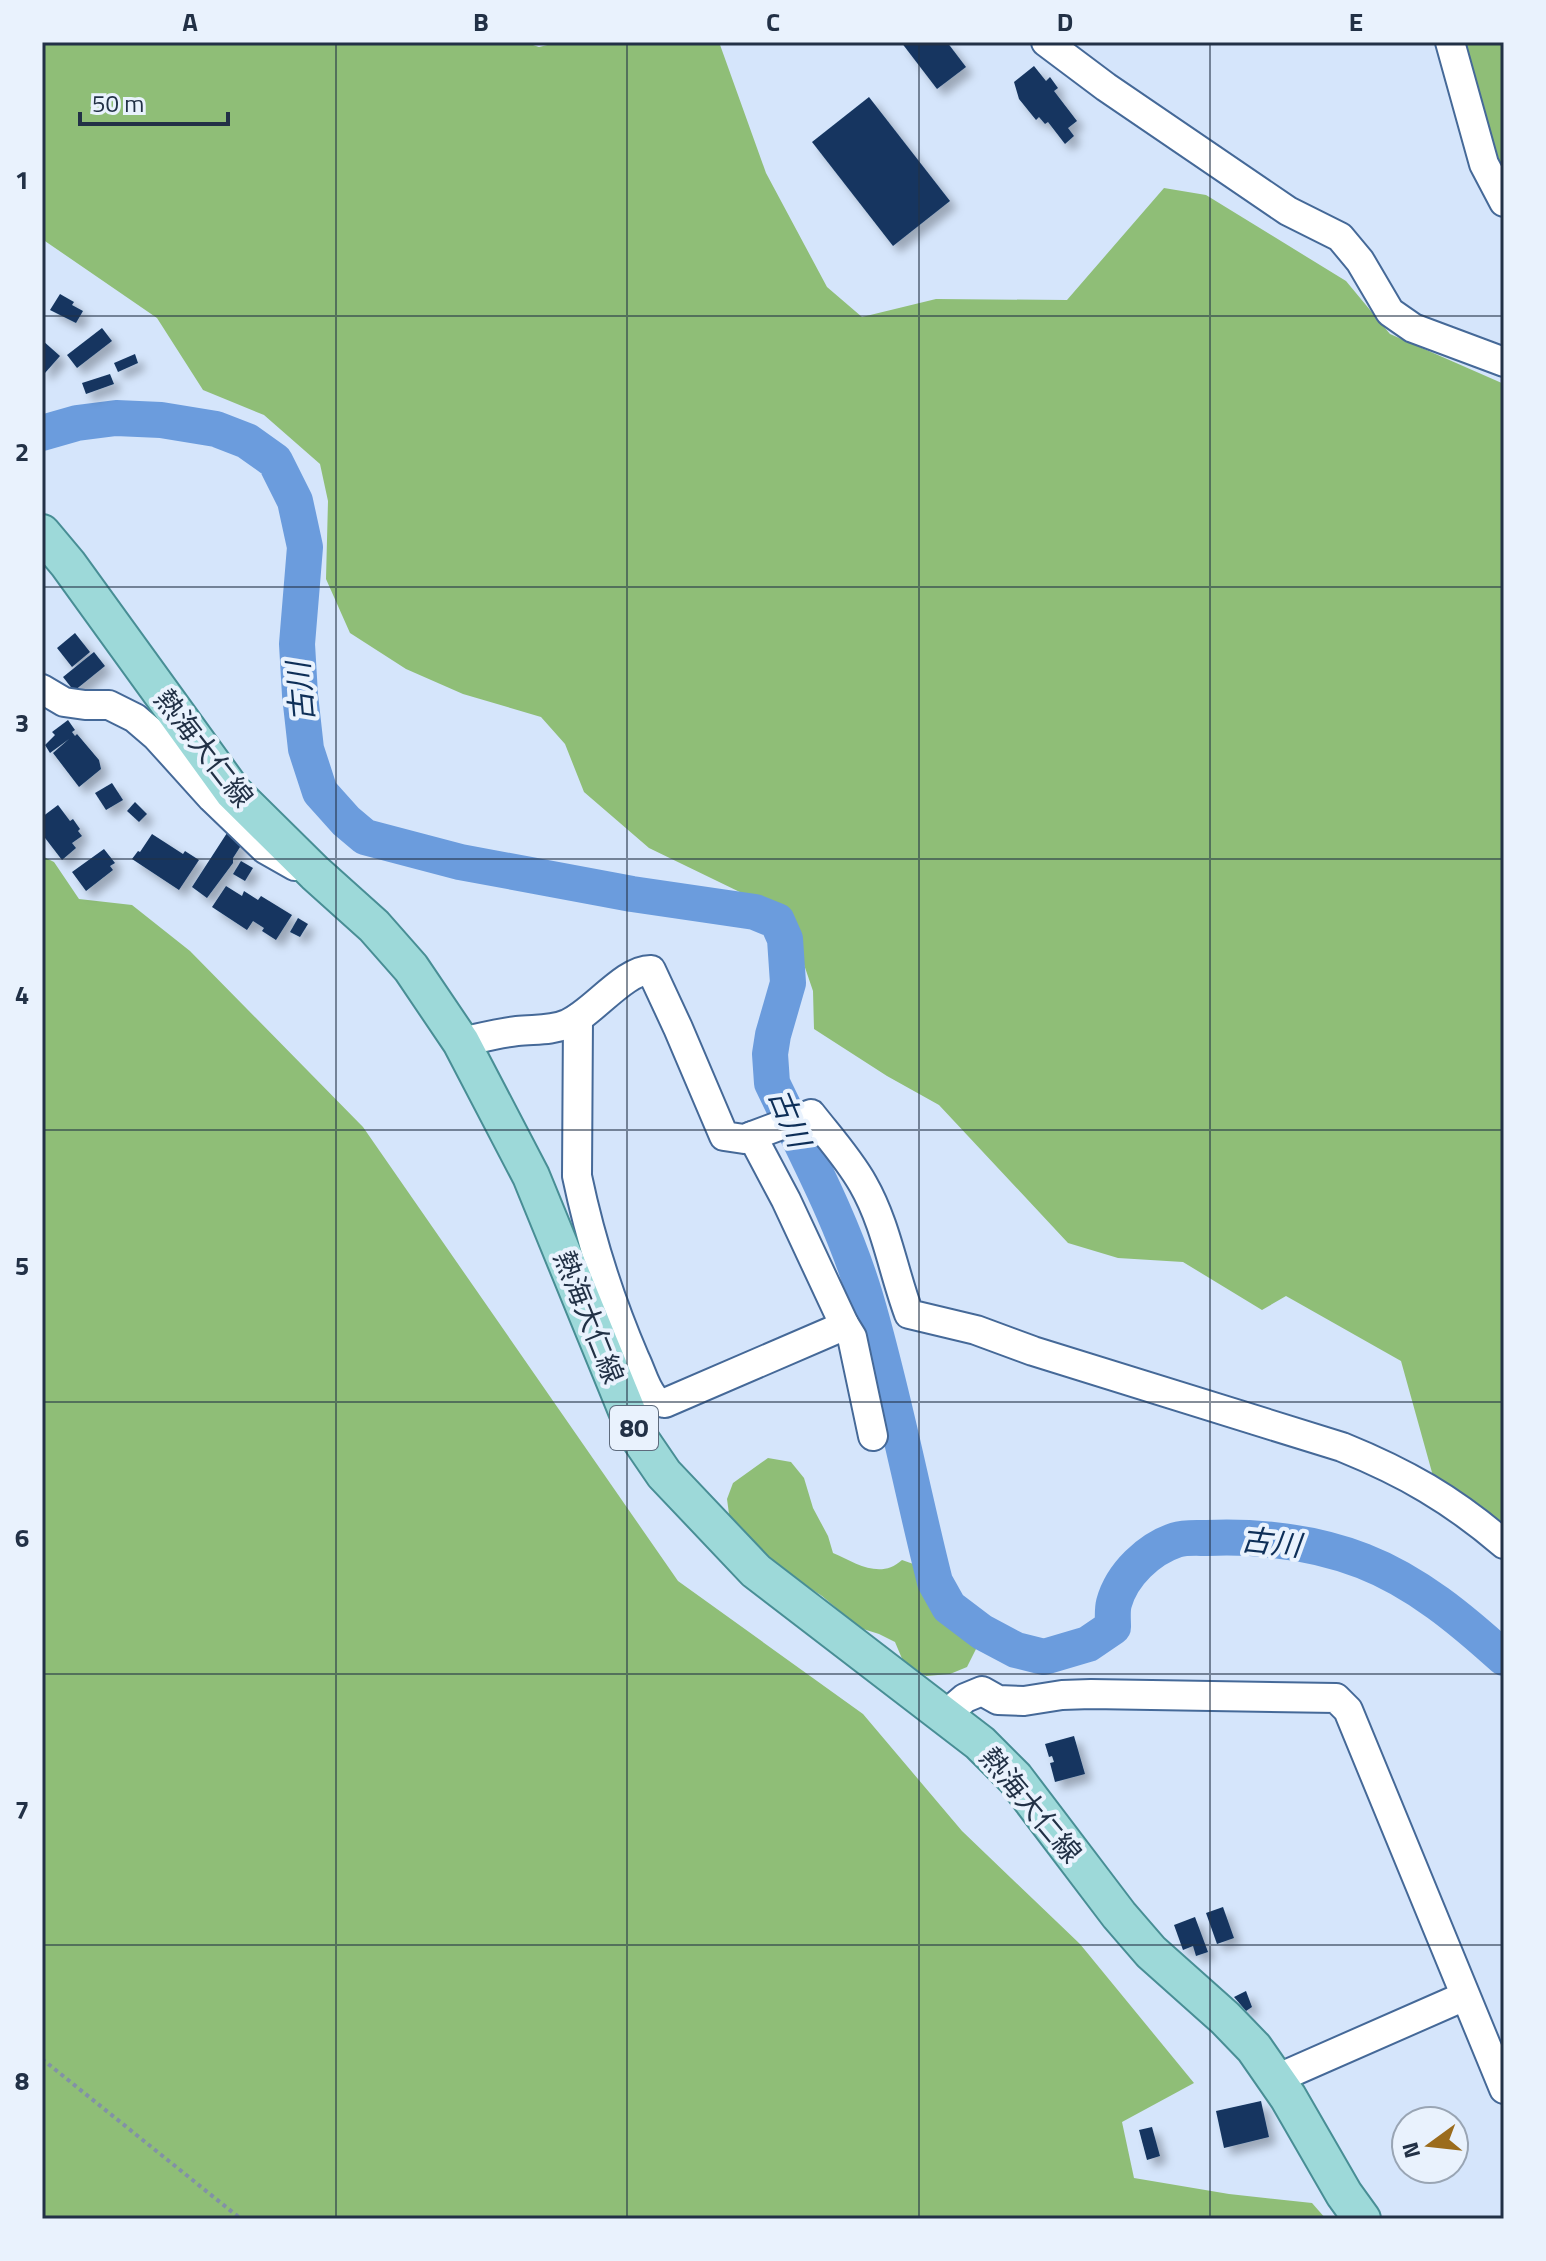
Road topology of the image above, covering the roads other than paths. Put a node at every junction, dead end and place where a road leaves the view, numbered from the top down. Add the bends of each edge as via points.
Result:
1 (1046, 42) edge
2 (1450, 42) edge
3 (1504, 202) edge
4 (1504, 362) edge
5 (42, 533) edge
6 (42, 689) edge
7 (315, 873) junction
8 (578, 1018) junction
9 (461, 1042) junction
10 (758, 1133) junction
11 (844, 1324) junction
12 (873, 1436) dead end
13 (1504, 1544) edge
14 (944, 1716) junction
15 (1465, 1996) junction
16 (1276, 2079) junction
17 (1504, 2089) edge
18 (1362, 2219) edge

1 - 4 street via 1288,211 1340,237 1390,312 1413,328
2 - 3 street via 1484,164
5 - 7 main road, 熱海大仁線 / 80 via 233,792
6 - 7 street via 64,702 109,705 125,712 156,736 265,849
7 - 9 main road, 熱海大仁線 / 80 via 402,958
8 - 9 street via 557,1027
8 - 10 street via 643,970 651,970 724,1136 744,1139
8 - 11 street via 577,1176 623,1330 655,1399 665,1403
9 - 14 main road, 熱海大仁線 / 80 via 531,1176 636,1433 664,1474 756,1571
10 - 11 street
10 - 13 street via 811,1114 863,1185 909,1314 976,1330 1342,1447 1426,1487
11 - 12 street via 852,1337
14 - 15 street via 982,1691 998,1700 1024,1701 1091,1694 1336,1698 1348,1710
14 - 16 main road, 熱海大仁線 / 80 via 1015,1778 1143,1943 1225,2018
15 - 16 street
15 - 17 street
16 - 18 main road, 熱海大仁線 / 80

